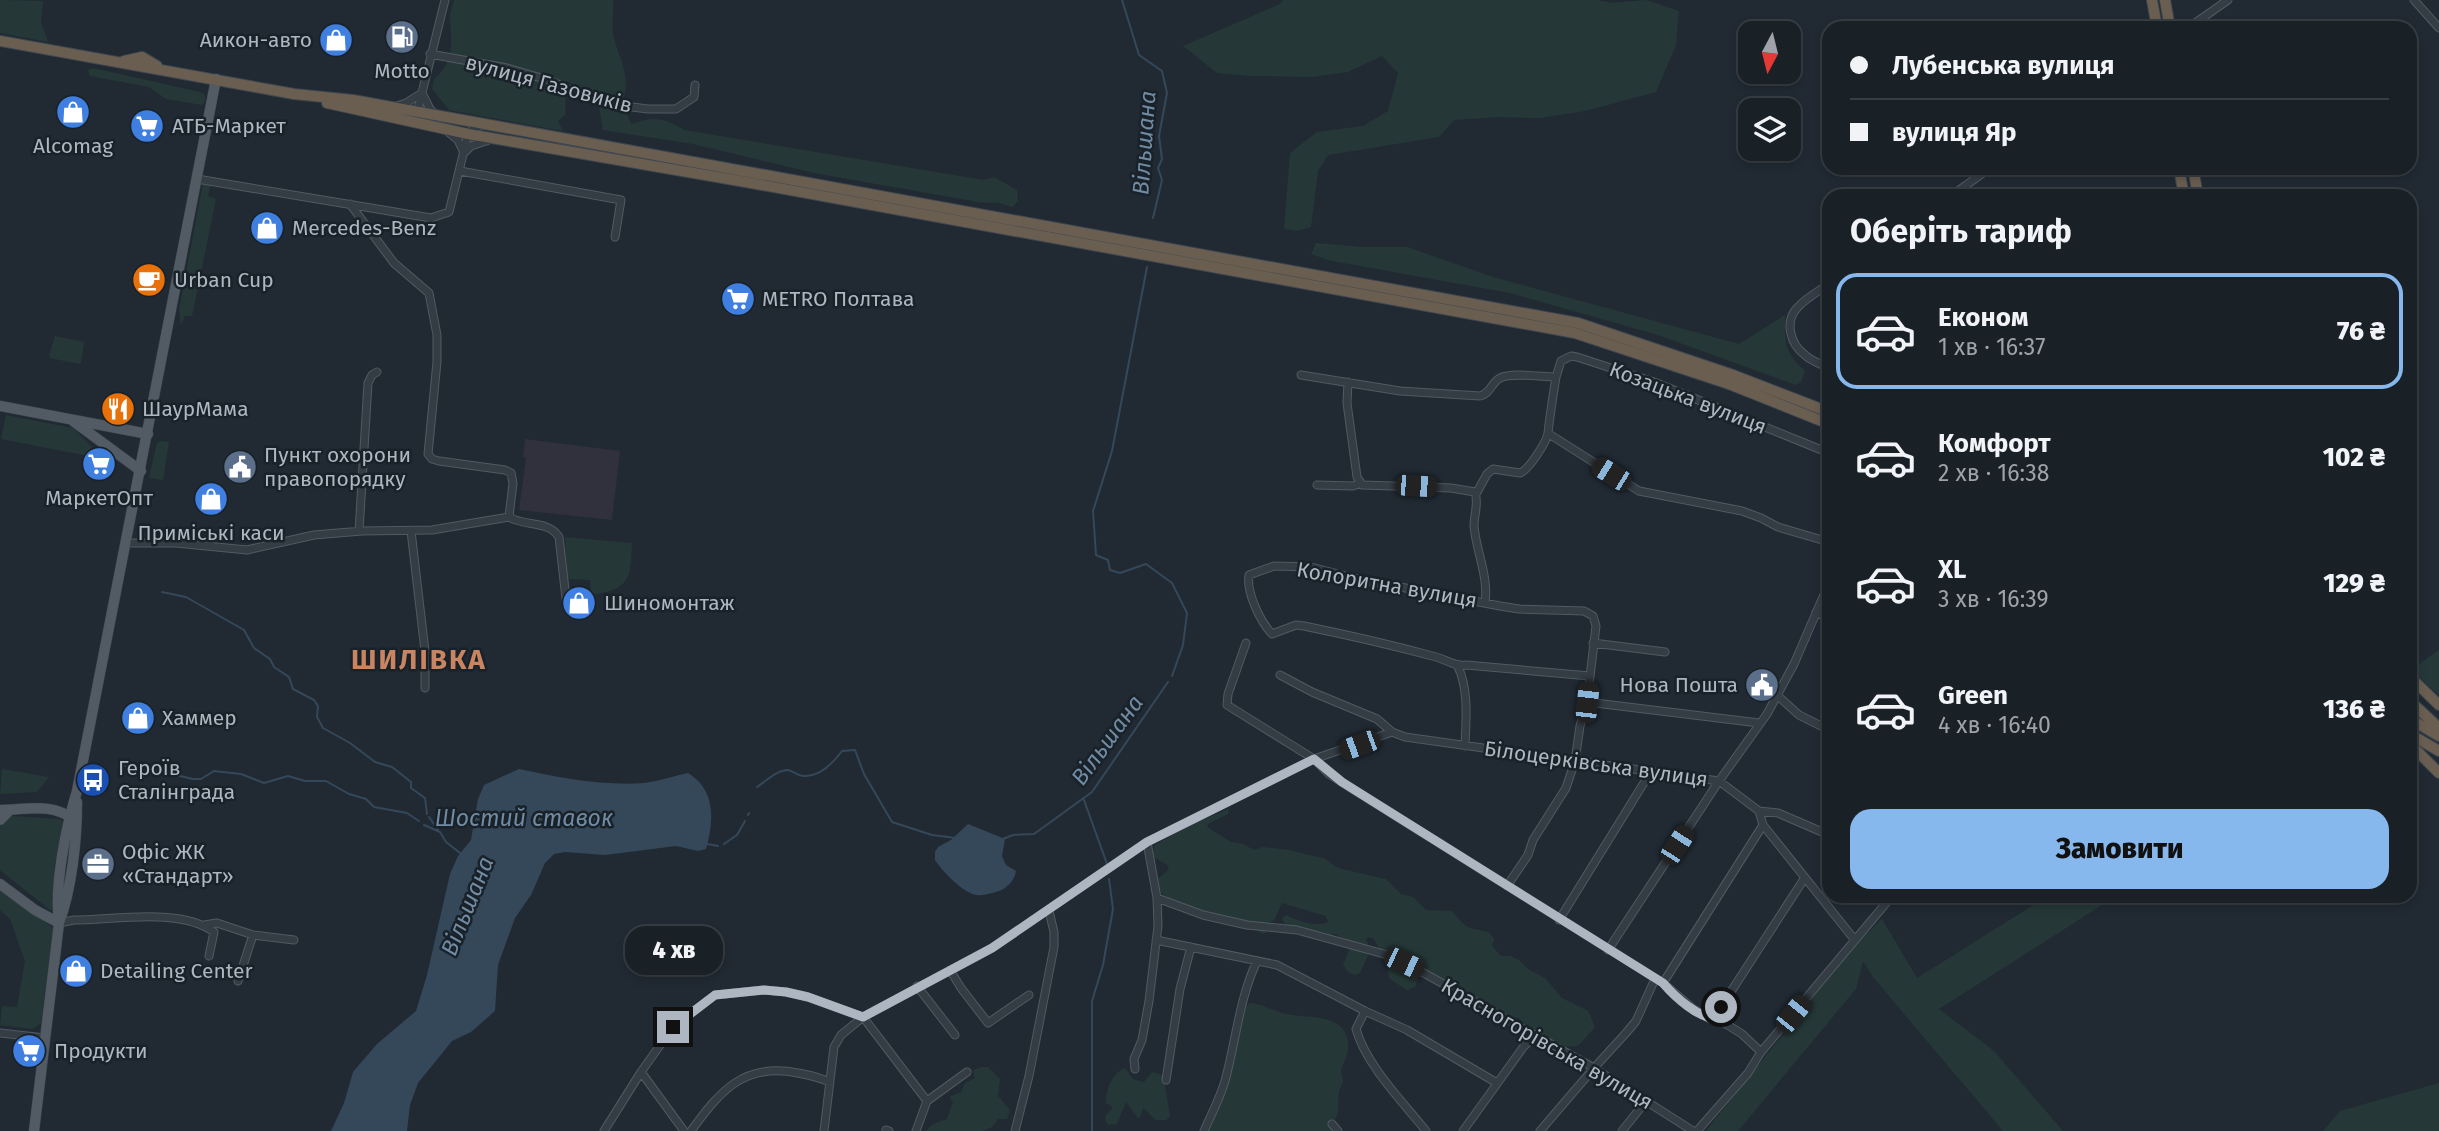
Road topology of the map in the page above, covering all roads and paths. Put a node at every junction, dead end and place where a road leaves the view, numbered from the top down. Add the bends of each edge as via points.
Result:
1 (445, 0) edge
2 (2152, 0) edge
3 (2165, 0) edge
4 (2228, 0) edge
5 (2414, 0) edge
6 (2156, 21) edge
7 (2169, 21) edge
8 (2199, 21) edge
9 (2439, 28) edge
10 (0, 41) edge
11 (430, 54) junction
12 (216, 79) junction
13 (695, 85) dead end
14 (422, 93) junction
15 (390, 113) junction
16 (417, 113) junction
17 (439, 117) junction
18 (459, 121) junction
19 (482, 125) junction
20 (431, 127) junction
21 (446, 130) junction
22 (468, 134) junction
23 (497, 140) junction
24 (464, 153) junction
25 (460, 171) junction
26 (1980, 175) edge
27 (197, 179) junction
28 (1961, 189) edge
29 (350, 204) junction
30 (615, 237) dead end
31 (1822, 289) edge
32 (1822, 364) edge
33 (377, 372) dead end
34 (1301, 375) dead end
35 (1556, 377) junction
36 (1348, 382) junction
37 (0, 406) edge
38 (1822, 409) edge
39 (69, 419) junction
40 (1822, 421) edge
41 (148, 434) junction
42 (1549, 434) junction
43 (1822, 450) edge
44 (141, 471) junction
45 (1361, 483) junction
46 (1317, 485) dead end
47 (1476, 494) junction
48 (509, 517) junction
49 (359, 531) junction
50 (411, 531) junction
51 (1822, 540) edge
52 (126, 543) junction
53 (1822, 599) edge
54 (1485, 603) junction
55 (567, 607) dead end
56 (1816, 612) junction
57 (1822, 615) edge
58 (1246, 643) dead end
59 (1593, 643) junction
60 (1665, 652) dead end
61 (1458, 667) junction
62 (1280, 675) dead end
63 (1590, 677) junction
64 (2417, 684) edge
65 (425, 688) dead end
66 (1777, 695) junction
67 (1587, 702) junction
68 (2439, 705) edge
69 (2417, 708) edge
70 (1759, 723) junction
71 (2417, 723) edge
72 (1822, 726) edge
73 (2439, 728) edge
74 (1392, 732) junction
75 (2439, 736) edge
76 (2417, 738) edge
77 (1465, 746) junction
78 (2417, 751) edge
79 (2439, 751) edge
80 (1314, 759) junction
81 (1575, 761) junction
82 (1650, 773) junction
83 (2439, 773) edge
84 (1719, 781) junction
85 (5, 810) edge
86 (1759, 811) junction
87 (73, 819) junction
88 (0, 820) edge
89 (1763, 825) junction
90 (1822, 832) edge
91 (1147, 842) junction
92 (1804, 879) junction
93 (1, 884) edge
94 (1507, 886) junction
95 (1157, 898) junction
96 (1822, 901) edge
97 (1824, 903) edge
98 (1887, 903) edge
99 (1049, 911) junction
100 (1559, 920) junction
101 (59, 923) junction
102 (204, 925) junction
103 (253, 935) junction
104 (1854, 939) junction
105 (294, 940) dead end
106 (1156, 940) junction
107 (1191, 947) junction
108 (1608, 950) junction
109 (208, 956) dead end
110 (1257, 961) junction
111 (950, 970) junction
112 (238, 981) dead end
113 (1659, 981) junction
114 (917, 986) junction
115 (1029, 995) dead end
116 (1365, 1011) junction
117 (863, 1017) junction
118 (1718, 1019) junction
119 (0, 1033) edge
120 (955, 1035) dead end
121 (45, 1038) junction
122 (1538, 1038) junction
123 (1762, 1052) junction
124 (1594, 1068) junction
125 (1135, 1069) dead end
126 (641, 1072) junction
127 (967, 1072) dead end
128 (1166, 1080) dead end
129 (830, 1082) junction
130 (1497, 1083) junction
131 (927, 1101) junction
132 (1646, 1101) junction
133 (34, 1131) edge
134 (604, 1131) edge
135 (684, 1131) edge
136 (691, 1131) edge
137 (824, 1131) edge
138 (916, 1131) edge
139 (1015, 1131) edge
140 (1204, 1131) edge
141 (1426, 1131) edge
142 (1463, 1131) edge
143 (1540, 1131) edge
144 (1622, 1131) edge
145 (1695, 1131) edge

1 - 11 street
2 - 6 highway
3 - 7 highway
4 - 8 street
5 - 9 street
10 - 12 highway via 112,61 142,57 169,71
11 - 13 street, вулиця Газовиків via 507,68 587,97 648,109 677,109 694,97
11 - 14 street
12 - 15 highway
12 - 27 main road
14 - 15 street
14 - 16 street
14 - 17 street via 429,109
15 - 16 highway
15 - 20 highway
16 - 17 highway
16 - 20 street
17 - 18 highway
18 - 19 highway
18 - 22 street
19 - 22 street
19 - 38 highway via 1578,323
20 - 21 highway
21 - 22 highway
21 - 24 street
22 - 23 highway
22 - 24 street
23 - 24 street via 478,143
23 - 40 highway via 1575,333 1729,384
24 - 25 street
25 - 29 street via 449,212 440,216
25 - 30 street via 621,200
26 - 28 street
27 - 29 street
27 - 41 main road
29 - 48 street via 394,262 429,293 437,362 428,454 439,461 512,473
31 - 32 street via 1796,308 1790,324 1797,348
33 - 49 street via 368,383
34 - 36 street
35 - 36 street via 1504,376 1480,396
35 - 42 street
35 - 43 street, Козацька вулиця via 1562,361 1577,357 1654,382
36 - 45 street via 1347,403
37 - 39 main road
39 - 41 main road
39 - 44 main road
41 - 44 main road
42 - 47 street via 1525,471 1493,469
42 - 51 street via 1639,491 1742,511
44 - 52 main road
45 - 46 street
45 - 47 street via 1451,488
47 - 54 street via 1474,527
48 - 50 street
48 - 55 street via 548,527 559,537
49 - 50 street
49 - 52 street via 314,535 247,550
50 - 65 street
52 - 87 main road
53 - 56 street
54 - 59 street, Колоритна вулиця via 1584,611 1596,620
54 - 61 street, Колоритна вулиця via 1311,566 1274,566 1250,575 1248,584 1272,634 1304,626 1398,646
56 - 57 street
56 - 66 street
58 - 80 street via 1227,705
59 - 60 street
59 - 63 street
61 - 63 street
61 - 77 street via 1463,679
62 - 74 street, Білоцерківська вулиця via 1377,719
63 - 67 street
64 - 68 highway
66 - 70 street
66 - 72 street via 1799,715
67 - 70 street
67 - 81 street
69 - 73 highway
70 - 84 street
71 - 75 highway
74 - 77 street, Білоцерківська вулиця
74 - 80 street
76 - 79 highway
77 - 81 street, Білоцерківська вулиця
78 - 83 highway
80 - 91 street
80 - 94 street via 1329,774
81 - 82 street, Білоцерківська вулиця
81 - 94 street via 1566,788
82 - 84 street, Білоцерківська вулиця
82 - 100 street
84 - 86 street, Білоцерківська вулиця
84 - 108 street
85 - 87 main road via 52,808
85 - 88 main road
86 - 89 street
86 - 90 street via 1778,813
87 - 101 main road via 57,905
89 - 92 street
89 - 113 street
91 - 95 street
91 - 99 street
92 - 96 street
92 - 118 street via 1721,1007
93 - 101 main road
94 - 100 street
95 - 106 street
95 - 122 street, Красногорівська вулиця via 1203,915 1297,930 1384,954
97 - 104 street
98 - 104 street
99 - 111 street
99 - 139 street via 1055,947
100 - 108 street
101 - 102 street via 179,918
101 - 121 main road
102 - 103 street via 217,923
102 - 109 street via 214,932
103 - 105 street
103 - 112 street
104 - 123 street
106 - 107 street
106 - 125 street
107 - 110 street
107 - 128 street
108 - 113 street
110 - 116 street via 1288,969
110 - 140 street via 1223,1087
111 - 114 street
111 - 115 street via 988,1023
113 - 118 street via 1692,1008
113 - 124 street via 1636,1021
114 - 117 street
114 - 120 street
116 - 130 street
116 - 141 street via 1356,1029 1359,1039
117 - 126 street via 786,992 715,995 673,1027
117 - 129 street via 834,1046
117 - 131 street
118 - 123 street
119 - 121 street
121 - 133 main road
122 - 124 street, Красногорівська вулиця
122 - 130 street via 1524,1046
123 - 145 street
124 - 132 street, Красногорівська вулиця
124 - 143 street
126 - 134 street
126 - 135 street
127 - 131 street
129 - 136 street via 789,1071 752,1073 719,1096
129 - 137 street
130 - 142 street
131 - 138 street
132 - 144 street
132 - 145 street, Красногорівська вулиця

